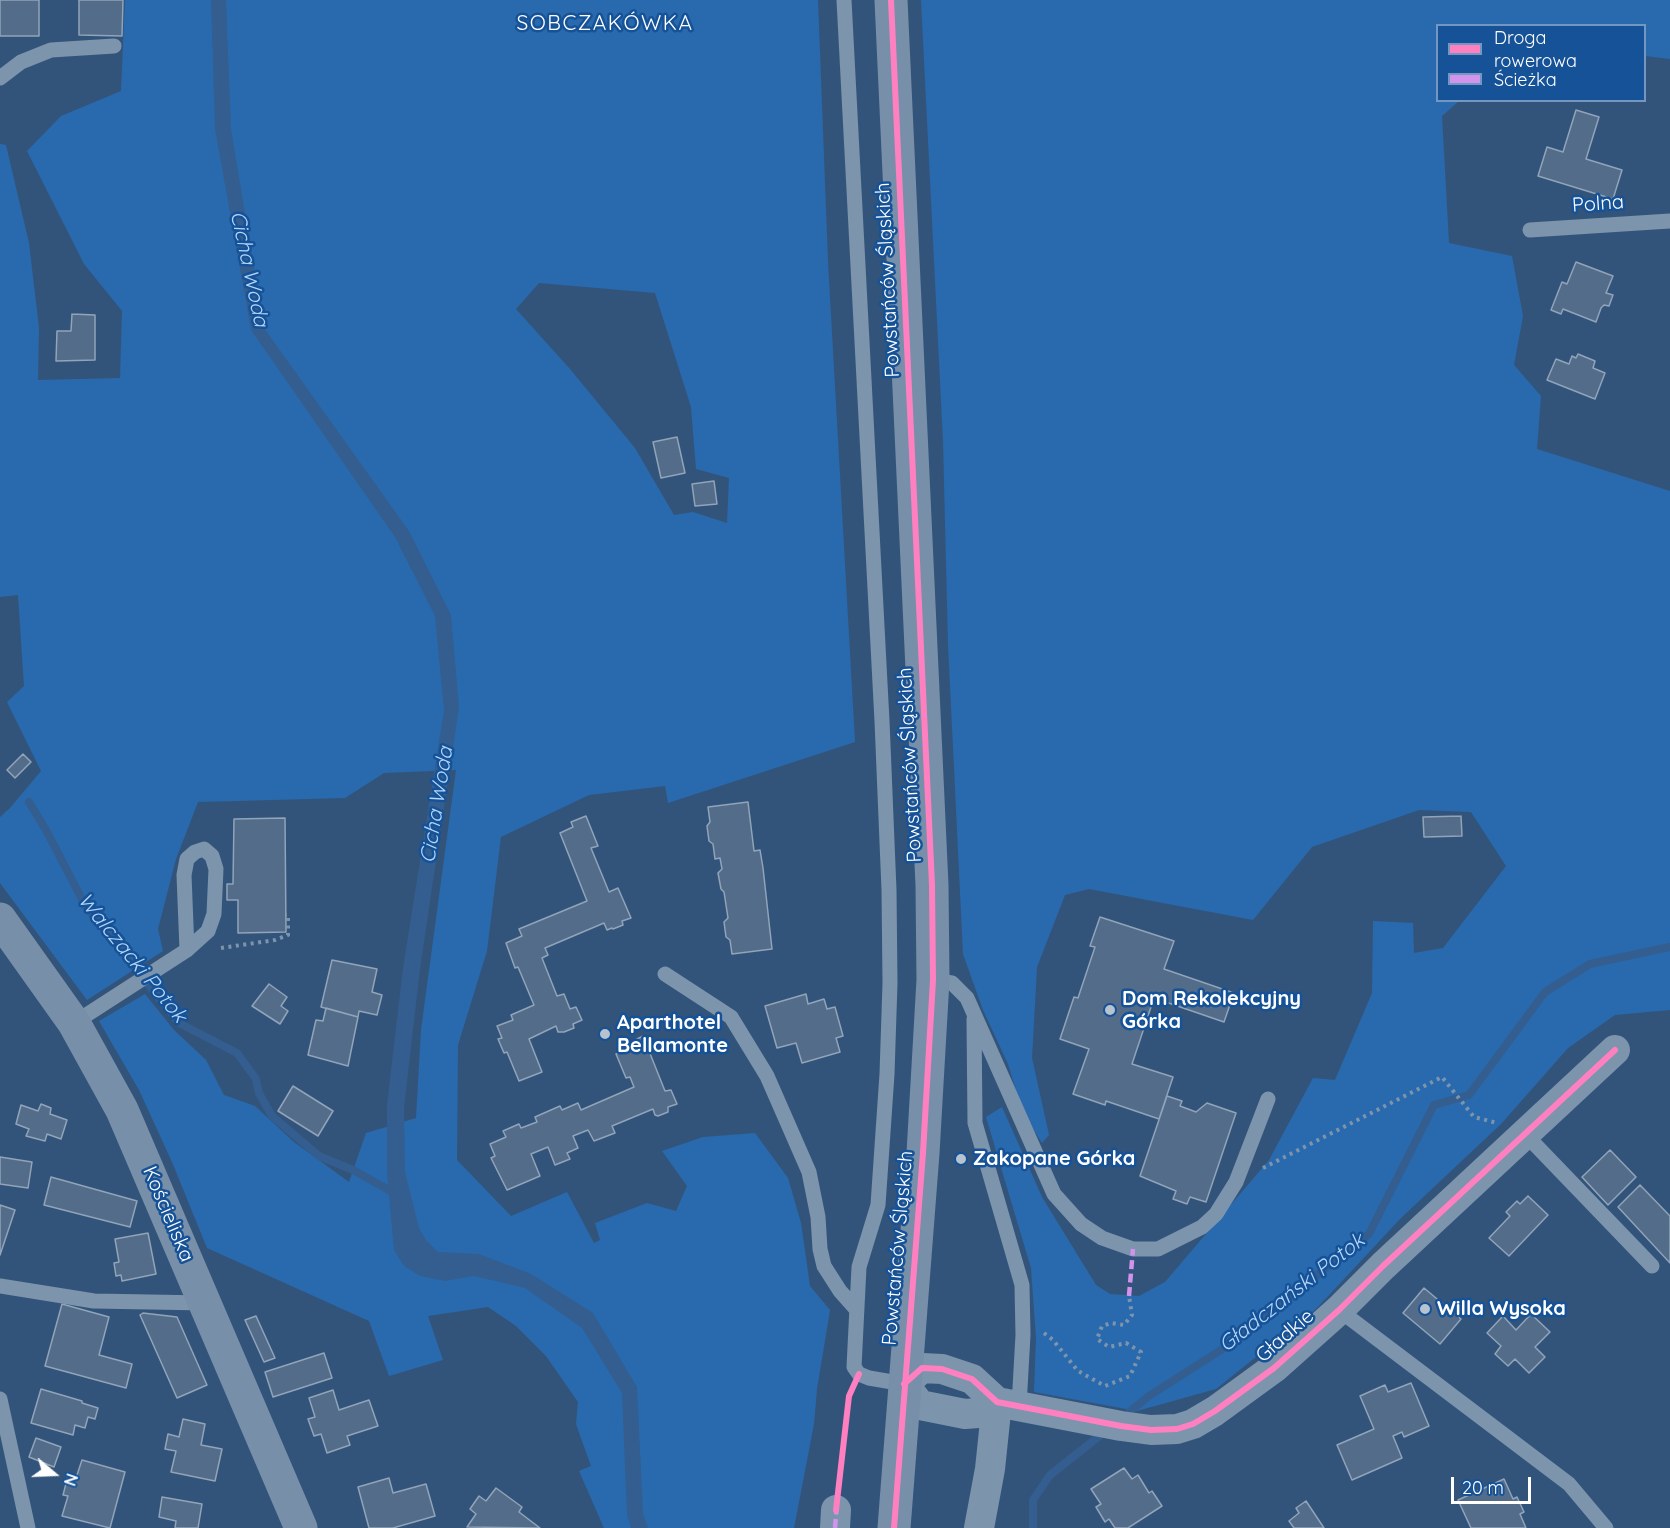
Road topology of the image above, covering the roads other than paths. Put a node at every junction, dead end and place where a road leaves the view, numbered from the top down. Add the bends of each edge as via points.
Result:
1 (844, 0) edge
2 (891, 0) edge
3 (114, 46) dead end
4 (0, 78) edge
5 (1670, 221) edge
6 (1530, 230) dead end
7 (0, 919) edge
8 (187, 950) junction
9 (665, 974) dead end
10 (933, 980) junction
11 (974, 1013) junction
12 (74, 1023) junction
13 (1615, 1050) dead end
14 (1268, 1099) dead end
15 (1524, 1133) junction
16 (1652, 1266) dead end
17 (0, 1286) edge
18 (206, 1303) junction
19 (856, 1309) junction
20 (1339, 1310) junction
21 (904, 1384) junction
22 (0, 1399) edge
23 (1008, 1404) junction
24 (27, 1528) edge
25 (301, 1528) edge
26 (894, 1528) edge
27 (979, 1528) edge
28 (1606, 1528) edge

1 - 19 lane via 882,732 890,983 878,1205 859,1267
2 - 10 street, Powstańców Śląskich via 932,885
3 - 4 lane via 51,50 21,62
5 - 6 lane, Polna
7 - 12 street, Kościeliska
8 - 8 lane via 208,931 214,914 216,869 212,856 204,849 187,859 184,875
8 - 12 lane
9 - 19 lane via 731,1017 767,1076 809,1172 824,1266
10 - 11 lane via 952,982
10 - 21 street, Powstańców Śląskich
11 - 14 lane via 1054,1194 1081,1224 1102,1238 1133,1250 1158,1249 1202,1227 1216,1214 1236,1182
11 - 23 lane via 975,1124 1022,1285 1023,1315
12 - 18 street, Kościeliska via 122,1110
13 - 15 street, Gładkie
15 - 16 lane
15 - 20 street, Gładkie
17 - 18 lane via 93,1301
18 - 25 street, Kościeliska
19 - 21 lane via 854,1367 869,1378
20 - 23 street, Gładkie via 1274,1368 1193,1424 1151,1430
20 - 28 lane via 1569,1484
21 - 23 street via 920,1405 965,1414
21 - 26 street, Powstańców Śląskich
22 - 24 lane
23 - 27 street

